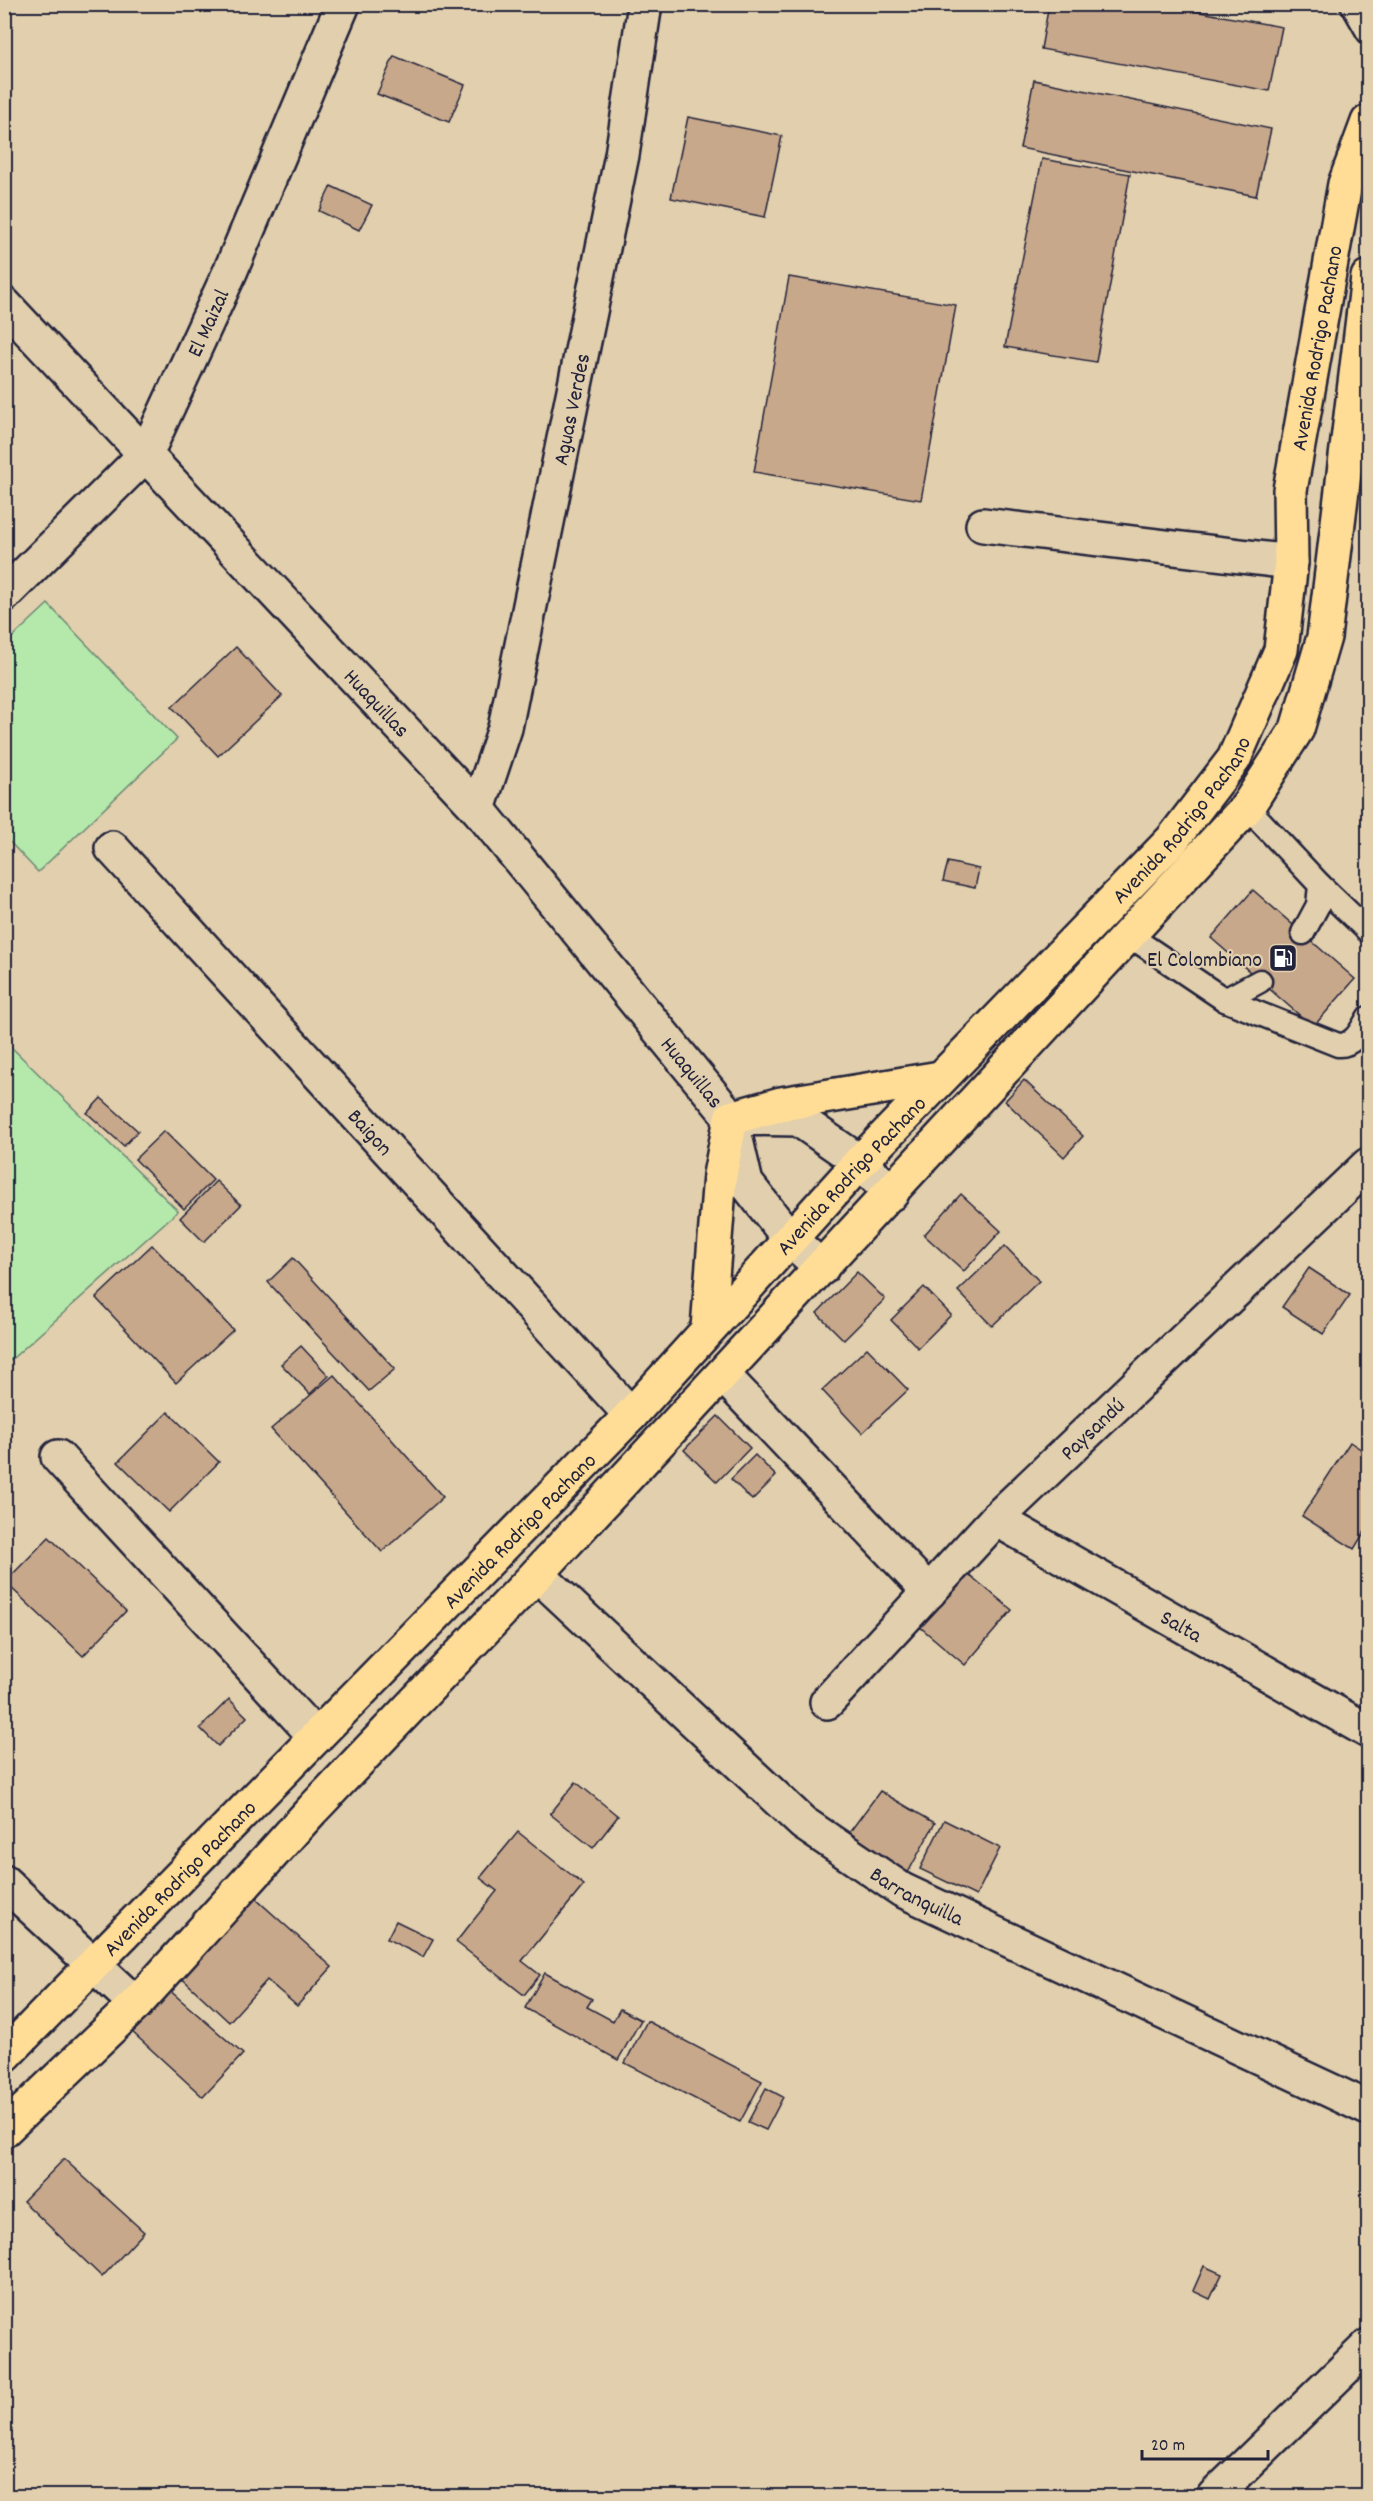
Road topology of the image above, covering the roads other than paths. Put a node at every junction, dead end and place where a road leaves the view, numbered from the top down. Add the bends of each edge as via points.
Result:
1 (343, 4) edge
2 (645, 4) edge
3 (1352, 4) edge
4 (1368, 32) edge
5 (1368, 122) edge
6 (1368, 277) edge
7 (4, 304) edge
8 (146, 454) junction
9 (983, 525) dead end
10 (1291, 562) junction
11 (4, 595) edge
12 (1247, 807) junction
13 (478, 809) junction
14 (112, 848) dead end
15 (1320, 885) junction
16 (1368, 931) edge
17 (1303, 933) dead end
18 (1130, 936) junction
19 (1260, 981) dead end
20 (1226, 1000) junction
21 (1368, 1018) edge
22 (940, 1078) junction
23 (731, 1118) junction
24 (860, 1162) junction
25 (1368, 1165) edge
26 (892, 1193) junction
27 (789, 1238) junction
28 (822, 1268) junction
29 (708, 1328) junction
30 (723, 1375) junction
31 (631, 1415) junction
32 (58, 1457) dead end
33 (996, 1519) junction
34 (537, 1574) junction
35 (929, 1592) junction
36 (827, 1702) dead end
37 (1368, 1731) edge
38 (316, 1737) junction
39 (4, 1882) edge
40 (92, 1965) junction
41 (136, 2004) junction
42 (4, 2056) edge
43 (1368, 2108) edge
44 (4, 2130) edge
45 (1368, 2346) edge
46 (1214, 2496) edge

1 - 8 street, El Maizal via 230,272
2 - 13 street, Aguas Verdes via 622,155 505,728
3 - 4 lane
5 - 10 main road, Avenida Rodrigo Pachano via 1345,184 1317,330 1290,490
6 - 12 main road, Avenida Rodrigo Pachano via 1324,637 1297,729
7 - 8 street, Huaquillas
8 - 11 street, El Maizal
8 - 13 street, Huaquillas
9 - 10 street
10 - 22 main road, Avenida Rodrigo Pachano via 1281,650 1234,759 1172,840
12 - 15 lane
12 - 18 main road, Avenida Rodrigo Pachano
13 - 23 street, Huaquillas
14 - 31 street, Baigon
15 - 16 lane
15 - 17 lane via 1318,905
18 - 20 lane
18 - 26 main road, Avenida Rodrigo Pachano
19 - 20 lane
20 - 21 lane via 1345,1046 1353,1041
22 - 23 main road via 782,1104
22 - 24 main road, Avenida Rodrigo Pachano
23 - 24 street via 798,1119
23 - 27 street via 746,1183
23 - 29 main road via 720,1175
24 - 26 street
24 - 27 main road, Avenida Rodrigo Pachano
25 - 33 street, Paysandú
26 - 28 main road, Avenida Rodrigo Pachano
27 - 28 street
27 - 29 main road, Avenida Rodrigo Pachano
28 - 30 main road, Avenida Rodrigo Pachano
29 - 31 main road, Avenida Rodrigo Pachano
30 - 34 main road, Avenida Rodrigo Pachano
30 - 35 street
31 - 38 main road, Avenida Rodrigo Pachano
32 - 38 street
33 - 35 street, Paysandú
33 - 37 street, Salta
34 - 41 main road, Avenida Rodrigo Pachano via 313,1809
34 - 43 street, Barranquilla via 803,1823 902,1890
35 - 36 street, Paysandú
38 - 40 main road, Avenida Rodrigo Pachano
39 - 40 street
40 - 41 street
40 - 42 main road, Avenida Rodrigo Pachano
41 - 44 main road, Avenida Rodrigo Pachano
45 - 46 street

